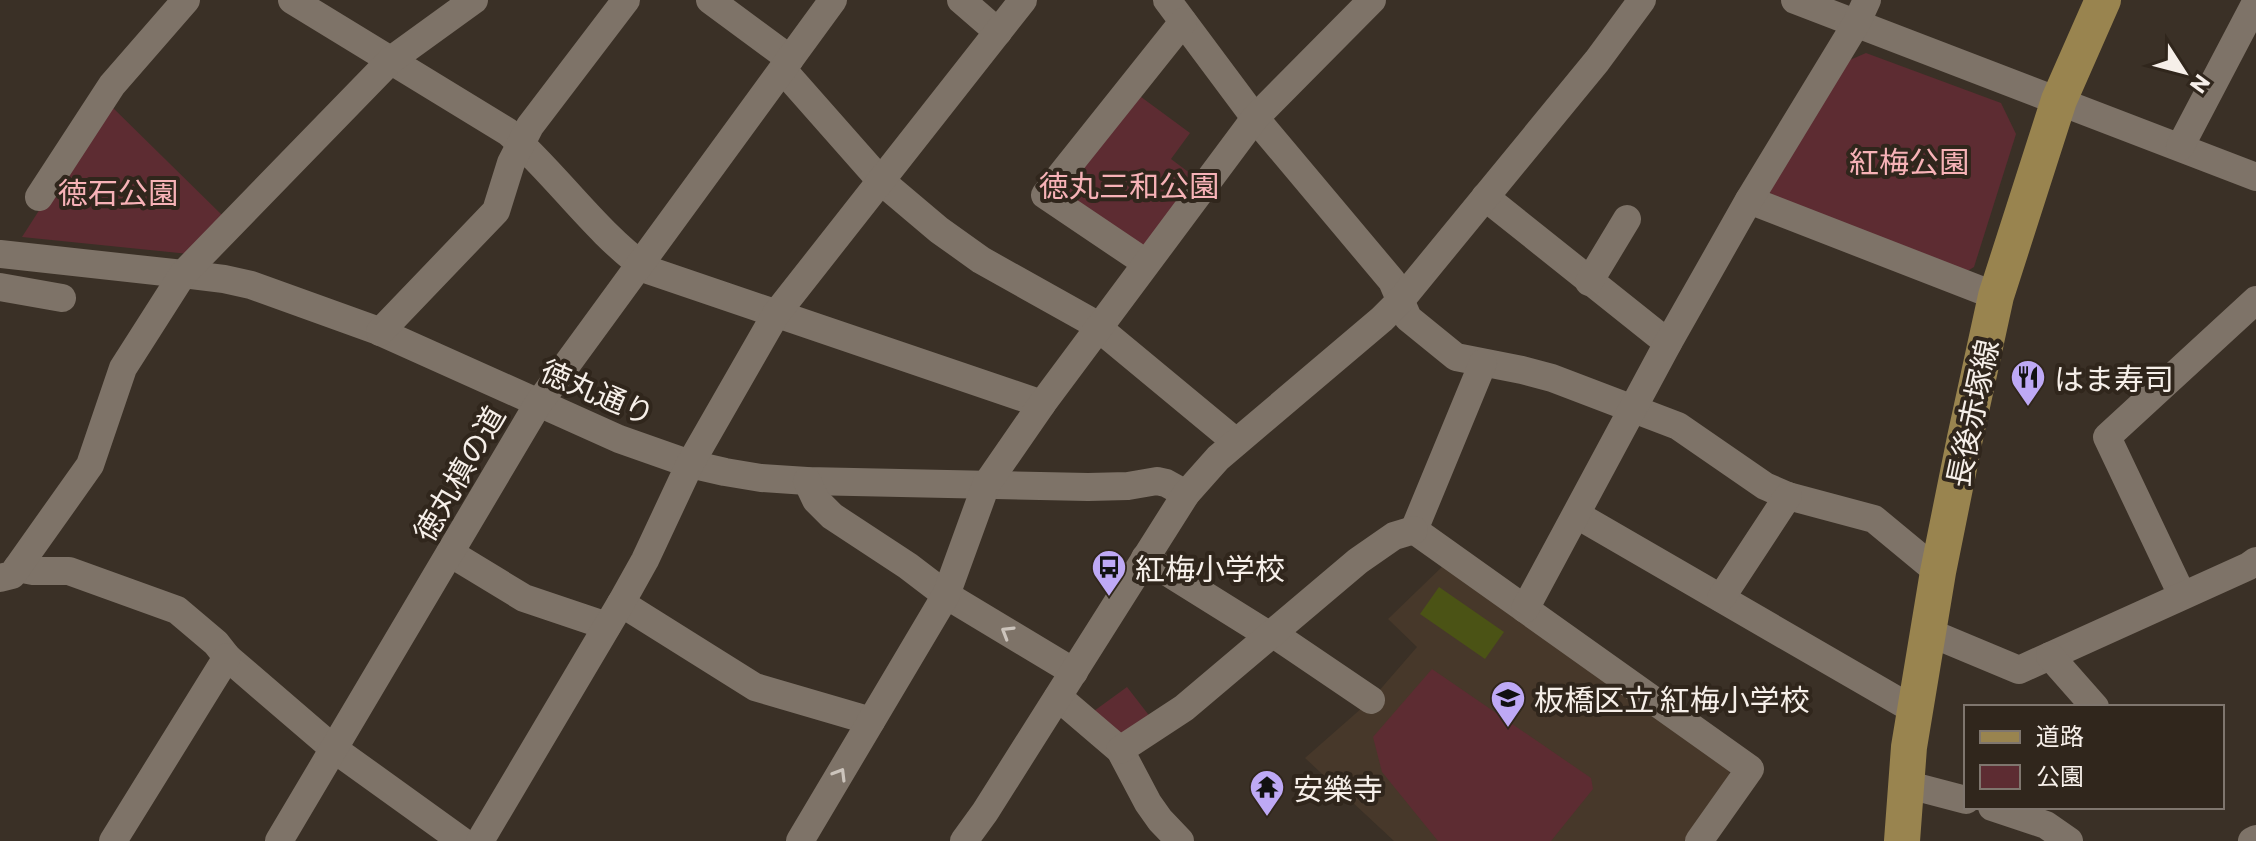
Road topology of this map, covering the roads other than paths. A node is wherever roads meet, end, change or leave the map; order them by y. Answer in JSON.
{"nodes":[{"id":1,"x":186,"y":0,"type":"edge"},
{"id":2,"x":292,"y":0,"type":"edge"},
{"id":3,"x":474,"y":0,"type":"edge"},
{"id":4,"x":626,"y":0,"type":"edge"},
{"id":5,"x":710,"y":0,"type":"edge"},
{"id":6,"x":833,"y":0,"type":"edge"},
{"id":7,"x":961,"y":0,"type":"edge"},
{"id":8,"x":1023,"y":0,"type":"edge"},
{"id":9,"x":1372,"y":0,"type":"edge"},
{"id":10,"x":1642,"y":0,"type":"edge"},
{"id":11,"x":1795,"y":0,"type":"edge"},
{"id":12,"x":2103,"y":0,"type":"edge"},
{"id":13,"x":2248,"y":0,"type":"edge"},
{"id":14,"x":2256,"y":4,"type":"edge"},
{"id":15,"x":1175,"y":11,"type":"edge"},
{"id":16,"x":1861,"y":12,"type":"edge"},
{"id":17,"x":998,"y":32,"type":"junction"},
{"id":18,"x":391,"y":60,"type":"junction"},
{"id":19,"x":786,"y":64,"type":"junction"},
{"id":20,"x":2059,"y":100,"type":"junction"},
{"id":21,"x":1255,"y":118,"type":"junction"},
{"id":22,"x":521,"y":143,"type":"junction"},
{"id":23,"x":2180,"y":147,"type":"junction"},
{"id":24,"x":2252,"y":167,"type":"edge"},
{"id":25,"x":881,"y":181,"type":"junction"},
{"id":26,"x":39,"y":197,"type":"dead end"},
{"id":27,"x":1485,"y":197,"type":"junction"},
{"id":28,"x":1749,"y":200,"type":"junction"},
{"id":29,"x":1627,"y":219,"type":"dead end"},
{"id":30,"x":0,"y":254,"type":"edge"},
{"id":31,"x":1146,"y":263,"type":"junction"},
{"id":32,"x":640,"y":264,"type":"junction"},
{"id":33,"x":183,"y":274,"type":"junction"},
{"id":34,"x":1589,"y":282,"type":"junction"},
{"id":35,"x":0,"y":287,"type":"edge"},
{"id":36,"x":1996,"y":296,"type":"junction"},
{"id":37,"x":62,"y":298,"type":"dead end"},
{"id":38,"x":2256,"y":300,"type":"edge"},
{"id":39,"x":1400,"y":301,"type":"junction"},
{"id":40,"x":776,"y":314,"type":"junction"},
{"id":41,"x":1099,"y":327,"type":"junction"},
{"id":42,"x":380,"y":332,"type":"junction"},
{"id":43,"x":1668,"y":343,"type":"junction"},
{"id":44,"x":1483,"y":363,"type":"junction"},
{"id":45,"x":538,"y":404,"type":"junction"},
{"id":46,"x":1042,"y":404,"type":"junction"},
{"id":47,"x":1631,"y":409,"type":"junction"},
{"id":48,"x":1236,"y":442,"type":"junction"},
{"id":49,"x":690,"y":464,"type":"junction"},
{"id":50,"x":807,"y":481,"type":"junction"},
{"id":51,"x":986,"y":485,"type":"junction"},
{"id":52,"x":1186,"y":494,"type":"junction"},
{"id":53,"x":1788,"y":496,"type":"junction"},
{"id":54,"x":1577,"y":515,"type":"junction"},
{"id":55,"x":1414,"y":530,"type":"junction"},
{"id":56,"x":450,"y":553,"type":"junction"},
{"id":57,"x":1145,"y":558,"type":"junction"},
{"id":58,"x":2254,"y":567,"type":"edge"},
{"id":59,"x":1938,"y":572,"type":"junction"},
{"id":60,"x":8,"y":573,"type":"edge"},
{"id":61,"x":946,"y":595,"type":"junction"},
{"id":62,"x":2182,"y":595,"type":"junction"},
{"id":63,"x":1721,"y":598,"type":"junction"},
{"id":64,"x":1525,"y":609,"type":"junction"},
{"id":65,"x":614,"y":614,"type":"junction"},
{"id":66,"x":1928,"y":632,"type":"junction"},
{"id":67,"x":1271,"y":634,"type":"junction"},
{"id":68,"x":2050,"y":656,"type":"junction"},
{"id":69,"x":227,"y":657,"type":"junction"},
{"id":70,"x":1074,"y":672,"type":"junction"},
{"id":71,"x":1058,"y":697,"type":"junction"},
{"id":72,"x":1371,"y":700,"type":"dead end"},
{"id":73,"x":2093,"y":705,"type":"edge"},
{"id":74,"x":1914,"y":710,"type":"junction"},
{"id":75,"x":871,"y":721,"type":"junction"},
{"id":76,"x":334,"y":749,"type":"junction"},
{"id":77,"x":1120,"y":750,"type":"junction"},
{"id":78,"x":1905,"y":784,"type":"junction"},
{"id":79,"x":1964,"y":799,"type":"edge"},
{"id":80,"x":1998,"y":809,"type":"edge"},
{"id":81,"x":113,"y":841,"type":"edge"},
{"id":82,"x":279,"y":841,"type":"edge"},
{"id":83,"x":462,"y":841,"type":"edge"},
{"id":84,"x":480,"y":841,"type":"edge"},
{"id":85,"x":800,"y":841,"type":"edge"},
{"id":86,"x":964,"y":841,"type":"edge"},
{"id":87,"x":1180,"y":841,"type":"edge"},
{"id":88,"x":1699,"y":841,"type":"edge"},
{"id":89,"x":1902,"y":841,"type":"edge"},
{"id":90,"x":2069,"y":841,"type":"edge"}],
"edges":[{"from":1,"to":26,"type":"street"},
{"from":2,"to":18,"type":"street"},
{"from":3,"to":18,"type":"street"},
{"from":4,"to":22,"type":"street"},
{"from":5,"to":19,"type":"street"},
{"from":6,"to":19,"type":"street","name":"徳丸槙の道"},
{"from":7,"to":17,"type":"street"},
{"from":8,"to":17,"type":"street"},
{"from":9,"to":21,"type":"street"},
{"from":10,"to":27,"type":"street"},
{"from":11,"to":16,"type":"street"},
{"from":12,"to":20,"type":"main road","name":"長後赤塚線"},
{"from":13,"to":14,"type":"street"},
{"from":14,"to":23,"type":"street"},
{"from":15,"to":21,"type":"street"},
{"from":15,"to":31,"type":"street"},
{"from":16,"to":20,"type":"street"},
{"from":16,"to":28,"type":"street"},
{"from":17,"to":25,"type":"street"},
{"from":18,"to":22,"type":"street"},
{"from":18,"to":33,"type":"street"},
{"from":19,"to":25,"type":"street"},
{"from":19,"to":32,"type":"street","name":"徳丸槙の道"},
{"from":20,"to":23,"type":"street"},
{"from":20,"to":36,"type":"main road","name":"長後赤塚線"},
{"from":21,"to":31,"type":"street"},
{"from":21,"to":39,"type":"street"},
{"from":22,"to":32,"type":"street"},
{"from":22,"to":42,"type":"street"},
{"from":23,"to":24,"type":"street"},
{"from":25,"to":40,"type":"street"},
{"from":25,"to":41,"type":"street"},
{"from":27,"to":34,"type":"street"},
{"from":27,"to":39,"type":"street"},
{"from":28,"to":36,"type":"street"},
{"from":28,"to":43,"type":"street"},
{"from":29,"to":34,"type":"street"},
{"from":30,"to":33,"type":"street","name":"徳丸通り"},
{"from":31,"to":41,"type":"street"},
{"from":32,"to":40,"type":"street"},
{"from":32,"to":45,"type":"street","name":"徳丸槙の道"},
{"from":33,"to":42,"type":"street","name":"徳丸通り"},
{"from":33,"to":60,"type":"street"},
{"from":34,"to":43,"type":"street"},
{"from":35,"to":37,"type":"street"},
{"from":36,"to":59,"type":"main road","name":"長後赤塚線"},
{"from":38,"to":62,"type":"street"},
{"from":39,"to":44,"type":"street"},
{"from":39,"to":48,"type":"street"},
{"from":40,"to":46,"type":"street"},
{"from":40,"to":49,"type":"street"},
{"from":41,"to":46,"type":"street"},
{"from":41,"to":48,"type":"street"},
{"from":42,"to":45,"type":"street","name":"徳丸通り"},
{"from":43,"to":47,"type":"street"},
{"from":44,"to":47,"type":"street"},
{"from":44,"to":55,"type":"street"},
{"from":45,"to":49,"type":"street","name":"徳丸通り"},
{"from":45,"to":56,"type":"street","name":"徳丸槙の道"},
{"from":46,"to":51,"type":"street"},
{"from":47,"to":53,"type":"street"},
{"from":47,"to":54,"type":"street"},
{"from":48,"to":52,"type":"street"},
{"from":49,"to":50,"type":"street","name":"徳丸通り"},
{"from":49,"to":65,"type":"street"},
{"from":50,"to":51,"type":"street","name":"徳丸通り"},
{"from":50,"to":61,"type":"street"},
{"from":51,"to":52,"type":"street","name":"徳丸通り"},
{"from":51,"to":61,"type":"street"},
{"from":52,"to":57,"type":"street"},
{"from":53,"to":59,"type":"street"},
{"from":53,"to":63,"type":"street"},
{"from":54,"to":63,"type":"street"},
{"from":54,"to":64,"type":"street"},
{"from":55,"to":64,"type":"street"},
{"from":55,"to":67,"type":"street"},
{"from":56,"to":65,"type":"street"},
{"from":56,"to":76,"type":"street","name":"徳丸槙の道"},
{"from":57,"to":67,"type":"street"},
{"from":57,"to":70,"type":"street"},
{"from":58,"to":62,"type":"street"},
{"from":59,"to":66,"type":"main road","name":"長後赤塚線"},
{"from":60,"to":69,"type":"street"},
{"from":70,"to":61,"type":"street","one_way":true},
{"from":61,"to":75,"type":"street"},
{"from":62,"to":68,"type":"street"},
{"from":63,"to":74,"type":"street"},
{"from":64,"to":88,"type":"street"},
{"from":65,"to":75,"type":"street"},
{"from":65,"to":84,"type":"street"},
{"from":66,"to":68,"type":"street"},
{"from":66,"to":74,"type":"main road","name":"長後赤塚線"},
{"from":67,"to":72,"type":"street"},
{"from":67,"to":77,"type":"street"},
{"from":68,"to":73,"type":"street"},
{"from":69,"to":76,"type":"street"},
{"from":69,"to":81,"type":"street"},
{"from":70,"to":71,"type":"street"},
{"from":71,"to":77,"type":"street"},
{"from":71,"to":86,"type":"street"},
{"from":74,"to":78,"type":"main road","name":"長後赤塚線"},
{"from":85,"to":75,"type":"street","one_way":true},
{"from":76,"to":82,"type":"street","name":"徳丸槙の道"},
{"from":76,"to":83,"type":"street"},
{"from":77,"to":87,"type":"street"},
{"from":78,"to":79,"type":"street"},
{"from":78,"to":89,"type":"main road","name":"長後赤塚線"},
{"from":80,"to":90,"type":"street"}]}
